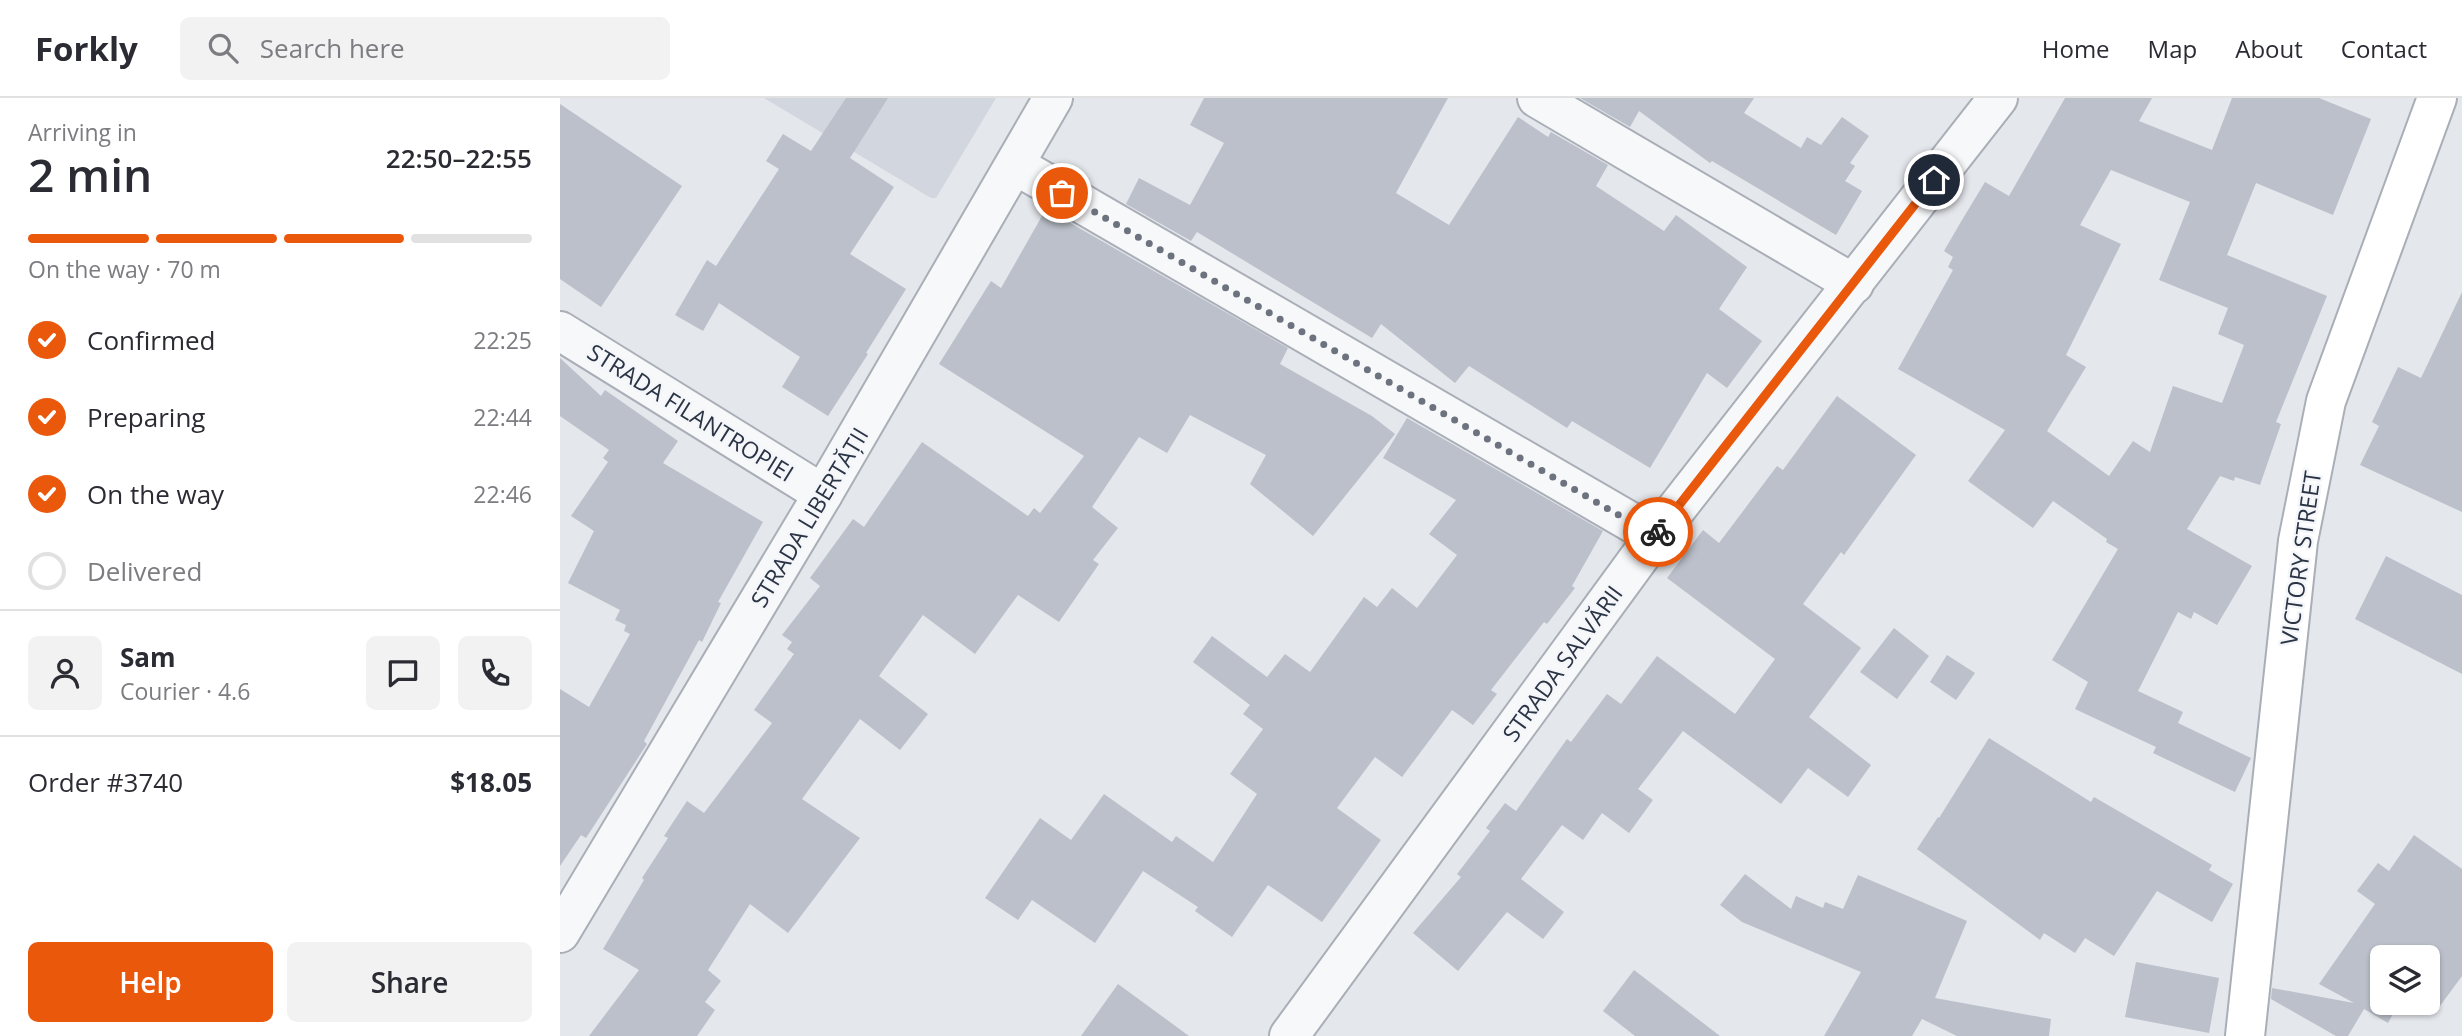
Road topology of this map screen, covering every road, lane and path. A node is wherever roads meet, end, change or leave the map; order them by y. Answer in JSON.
{"nodes":[{"id":1,"x":1053,"y":98,"type":"edge"},
{"id":2,"x":1537,"y":98,"type":"edge"},
{"id":3,"x":1998,"y":98,"type":"edge"},
{"id":4,"x":2437,"y":98,"type":"edge"},
{"id":5,"x":1014,"y":165,"type":"junction"},
{"id":6,"x":1854,"y":284,"type":"junction"},
{"id":7,"x":560,"y":331,"type":"edge"},
{"id":8,"x":823,"y":494,"type":"junction"},
{"id":9,"x":1655,"y":536,"type":"junction"},
{"id":10,"x":560,"y":933,"type":"edge"},
{"id":11,"x":1289,"y":1036,"type":"edge"},
{"id":12,"x":2245,"y":1036,"type":"edge"}],
"edges":[{"from":1,"to":5,"type":"street","name":"STRADA LIBERTĂȚII"},
{"from":2,"to":6,"type":"street"},
{"from":3,"to":6,"type":"street","name":"STRADA SALVĂRII"},
{"from":4,"to":12,"type":"street","name":"VICTORY STREET"},
{"from":5,"to":8,"type":"street","name":"STRADA LIBERTĂȚII"},
{"from":5,"to":9,"type":"street"},
{"from":6,"to":9,"type":"street","name":"STRADA SALVĂRII"},
{"from":7,"to":8,"type":"street","name":"STRADA FILANTROPIEI"},
{"from":8,"to":10,"type":"street","name":"STRADA LIBERTĂȚII"},
{"from":9,"to":11,"type":"street","name":"STRADA SALVĂRII"}]}
